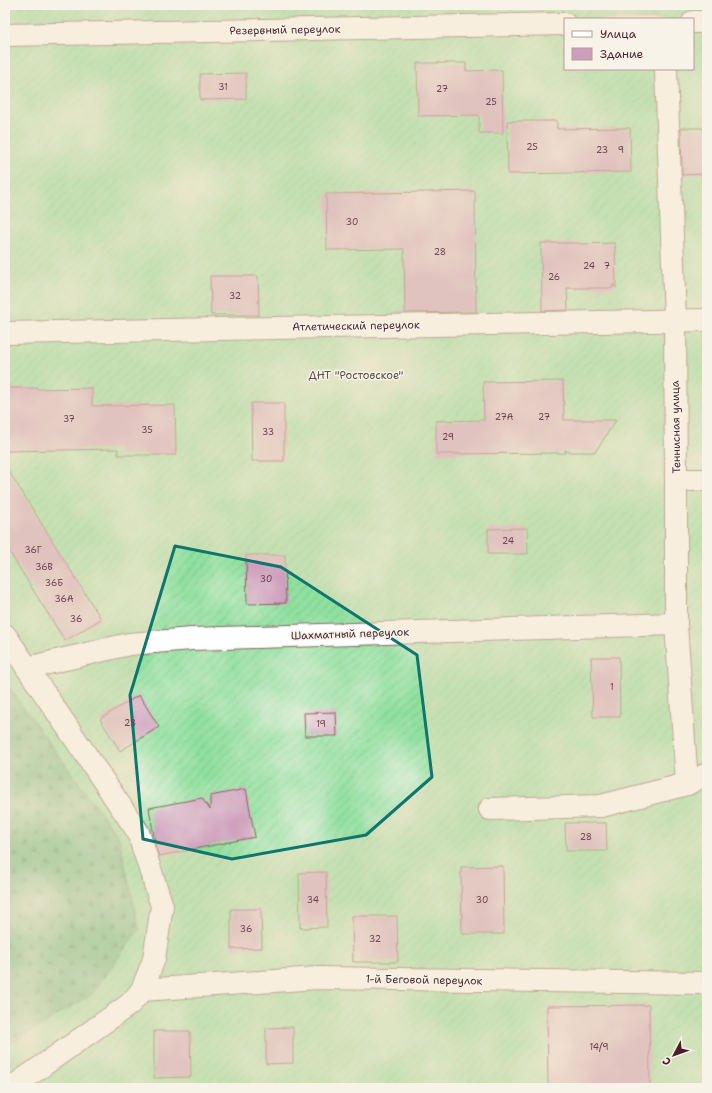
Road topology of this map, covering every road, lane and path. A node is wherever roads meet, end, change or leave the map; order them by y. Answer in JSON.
{"nodes":[{"id":1,"x":694,"y":22,"type":"edge"},
{"id":2,"x":707,"y":22,"type":"edge"},
{"id":3,"x":564,"y":24,"type":"edge"},
{"id":4,"x":5,"y":35,"type":"edge"},
{"id":5,"x":666,"y":70,"type":"edge"},
{"id":6,"x":675,"y":320,"type":"junction"},
{"id":7,"x":707,"y":320,"type":"edge"},
{"id":8,"x":5,"y":333,"type":"edge"},
{"id":9,"x":676,"y":480,"type":"junction"},
{"id":10,"x":707,"y":480,"type":"edge"},
{"id":11,"x":676,"y":624,"type":"junction"},
{"id":12,"x":5,"y":635,"type":"edge"},
{"id":13,"x":27,"y":668,"type":"junction"},
{"id":14,"x":707,"y":774,"type":"edge"},
{"id":15,"x":687,"y":784,"type":"junction"},
{"id":16,"x":490,"y":809,"type":"dead end"},
{"id":17,"x":707,"y":984,"type":"edge"},
{"id":18,"x":142,"y":990,"type":"junction"},
{"id":19,"x":11,"y":1088,"type":"edge"}],
"edges":[{"from":1,"to":2,"type":"street"},
{"from":3,"to":4,"type":"street","name":"Резервный переулок"},
{"from":5,"to":6,"type":"street","name":"Теннисная улица"},
{"from":6,"to":7,"type":"street","name":"Атлетический переулок"},
{"from":6,"to":8,"type":"street","name":"Атлетический переулок"},
{"from":6,"to":9,"type":"street","name":"Теннисная улица"},
{"from":9,"to":10,"type":"street"},
{"from":9,"to":11,"type":"street","name":"Теннисная улица"},
{"from":11,"to":13,"type":"street","name":"Шахматный переулок"},
{"from":11,"to":15,"type":"street","name":"Теннисная улица"},
{"from":12,"to":13,"type":"street"},
{"from":13,"to":18,"type":"street"},
{"from":14,"to":15,"type":"street"},
{"from":15,"to":16,"type":"street"},
{"from":17,"to":18,"type":"street","name":"1-й Беговой переулок"},
{"from":18,"to":19,"type":"street"}]}
